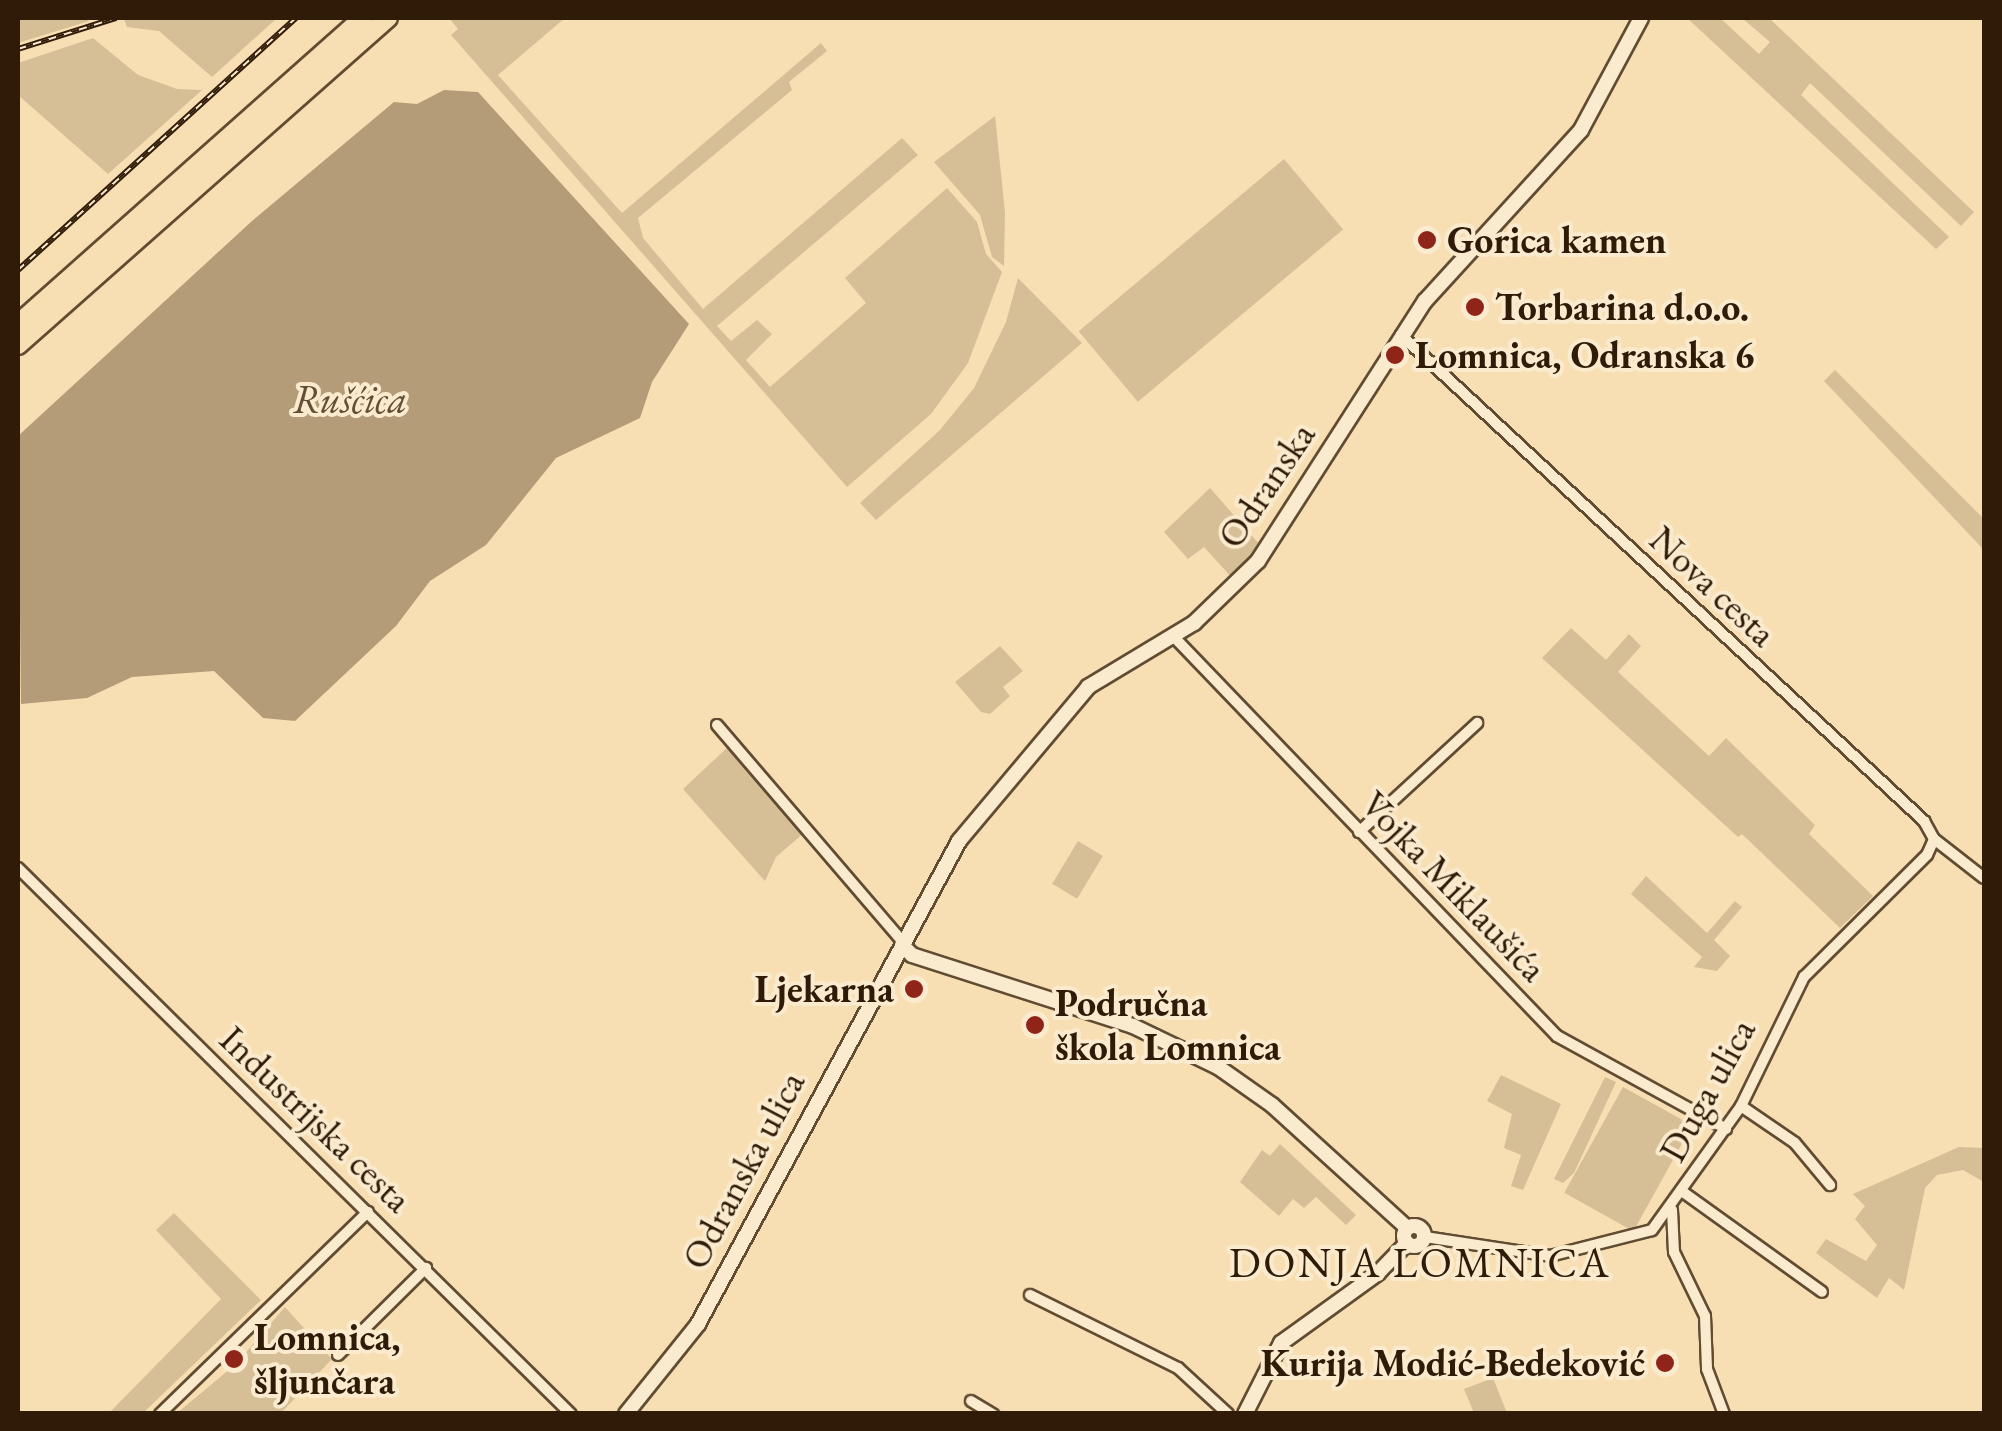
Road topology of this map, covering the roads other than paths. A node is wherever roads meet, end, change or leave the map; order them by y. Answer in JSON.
{"nodes":[{"id":1,"x":363,"y":18,"type":"edge"},
{"id":2,"x":388,"y":18,"type":"edge"},
{"id":3,"x":1641,"y":18,"type":"edge"},
{"id":4,"x":18,"y":324,"type":"edge"},
{"id":5,"x":1402,"y":335,"type":"junction"},
{"id":6,"x":18,"y":345,"type":"edge"},
{"id":7,"x":1174,"y":637,"type":"junction"},
{"id":8,"x":1477,"y":724,"type":"dead end"},
{"id":9,"x":716,"y":725,"type":"dead end"},
{"id":10,"x":1360,"y":832,"type":"junction"},
{"id":11,"x":1934,"y":839,"type":"junction"},
{"id":12,"x":18,"y":868,"type":"edge"},
{"id":13,"x":1984,"y":878,"type":"edge"},
{"id":14,"x":903,"y":943,"type":"junction"},
{"id":15,"x":1741,"y":1106,"type":"junction"},
{"id":16,"x":1703,"y":1122,"type":"junction"},
{"id":17,"x":1726,"y":1129,"type":"junction"},
{"id":18,"x":1714,"y":1149,"type":"junction"},
{"id":19,"x":1830,"y":1184,"type":"dead end"},
{"id":20,"x":1684,"y":1192,"type":"junction"},
{"id":21,"x":1672,"y":1209,"type":"junction"},
{"id":22,"x":368,"y":1212,"type":"junction"},
{"id":23,"x":1407,"y":1236,"type":"junction"},
{"id":24,"x":1425,"y":1238,"type":"joint"},
{"id":25,"x":426,"y":1268,"type":"junction"},
{"id":26,"x":1822,"y":1292,"type":"dead end"},
{"id":27,"x":1030,"y":1295,"type":"dead end"},
{"id":28,"x":338,"y":1354,"type":"dead end"},
{"id":29,"x":972,"y":1401,"type":"dead end"},
{"id":30,"x":160,"y":1414,"type":"edge"},
{"id":31,"x":571,"y":1414,"type":"edge"},
{"id":32,"x":626,"y":1414,"type":"edge"},
{"id":33,"x":993,"y":1414,"type":"edge"},
{"id":34,"x":1228,"y":1414,"type":"edge"},
{"id":35,"x":1243,"y":1414,"type":"edge"},
{"id":36,"x":1724,"y":1414,"type":"edge"}],
"edges":[{"from":1,"to":4,"type":"highway"},
{"from":2,"to":6,"type":"highway"},
{"from":3,"to":5,"type":"street","name":"Odranska"},
{"from":5,"to":7,"type":"street","name":"Odranska"},
{"from":5,"to":11,"type":"street","name":"Nova cesta"},
{"from":7,"to":10,"type":"street","name":"Vojka Miklaušića"},
{"from":7,"to":14,"type":"street","name":"Odranska"},
{"from":8,"to":10,"type":"street"},
{"from":9,"to":14,"type":"street"},
{"from":10,"to":16,"type":"street","name":"Vojka Miklaušića"},
{"from":11,"to":13,"type":"street","name":"Nova cesta"},
{"from":11,"to":15,"type":"street","name":"Duga ulica"},
{"from":12,"to":22,"type":"street","name":"Industrijska cesta"},
{"from":14,"to":23,"type":"street"},
{"from":14,"to":32,"type":"street","name":"Odranska ulica"},
{"from":15,"to":17,"type":"street","name":"Duga ulica"},
{"from":15,"to":19,"type":"street"},
{"from":16,"to":17,"type":"street","name":"Vojka Miklaušića"},
{"from":16,"to":18,"type":"street"},
{"from":17,"to":18,"type":"street","name":"Duga ulica"},
{"from":18,"to":20,"type":"street","name":"Duga ulica"},
{"from":20,"to":21,"type":"street","name":"Duga ulica"},
{"from":20,"to":26,"type":"street"},
{"from":21,"to":24,"type":"street"},
{"from":21,"to":36,"type":"street","name":"Duga ulica"},
{"from":22,"to":25,"type":"street","name":"Industrijska cesta"},
{"from":22,"to":30,"type":"street"},
{"from":23,"to":24,"type":"street"},
{"from":23,"to":35,"type":"street"},
{"from":25,"to":28,"type":"street"},
{"from":25,"to":31,"type":"street","name":"Industrijska cesta"},
{"from":27,"to":34,"type":"street"},
{"from":29,"to":33,"type":"street"}]}
